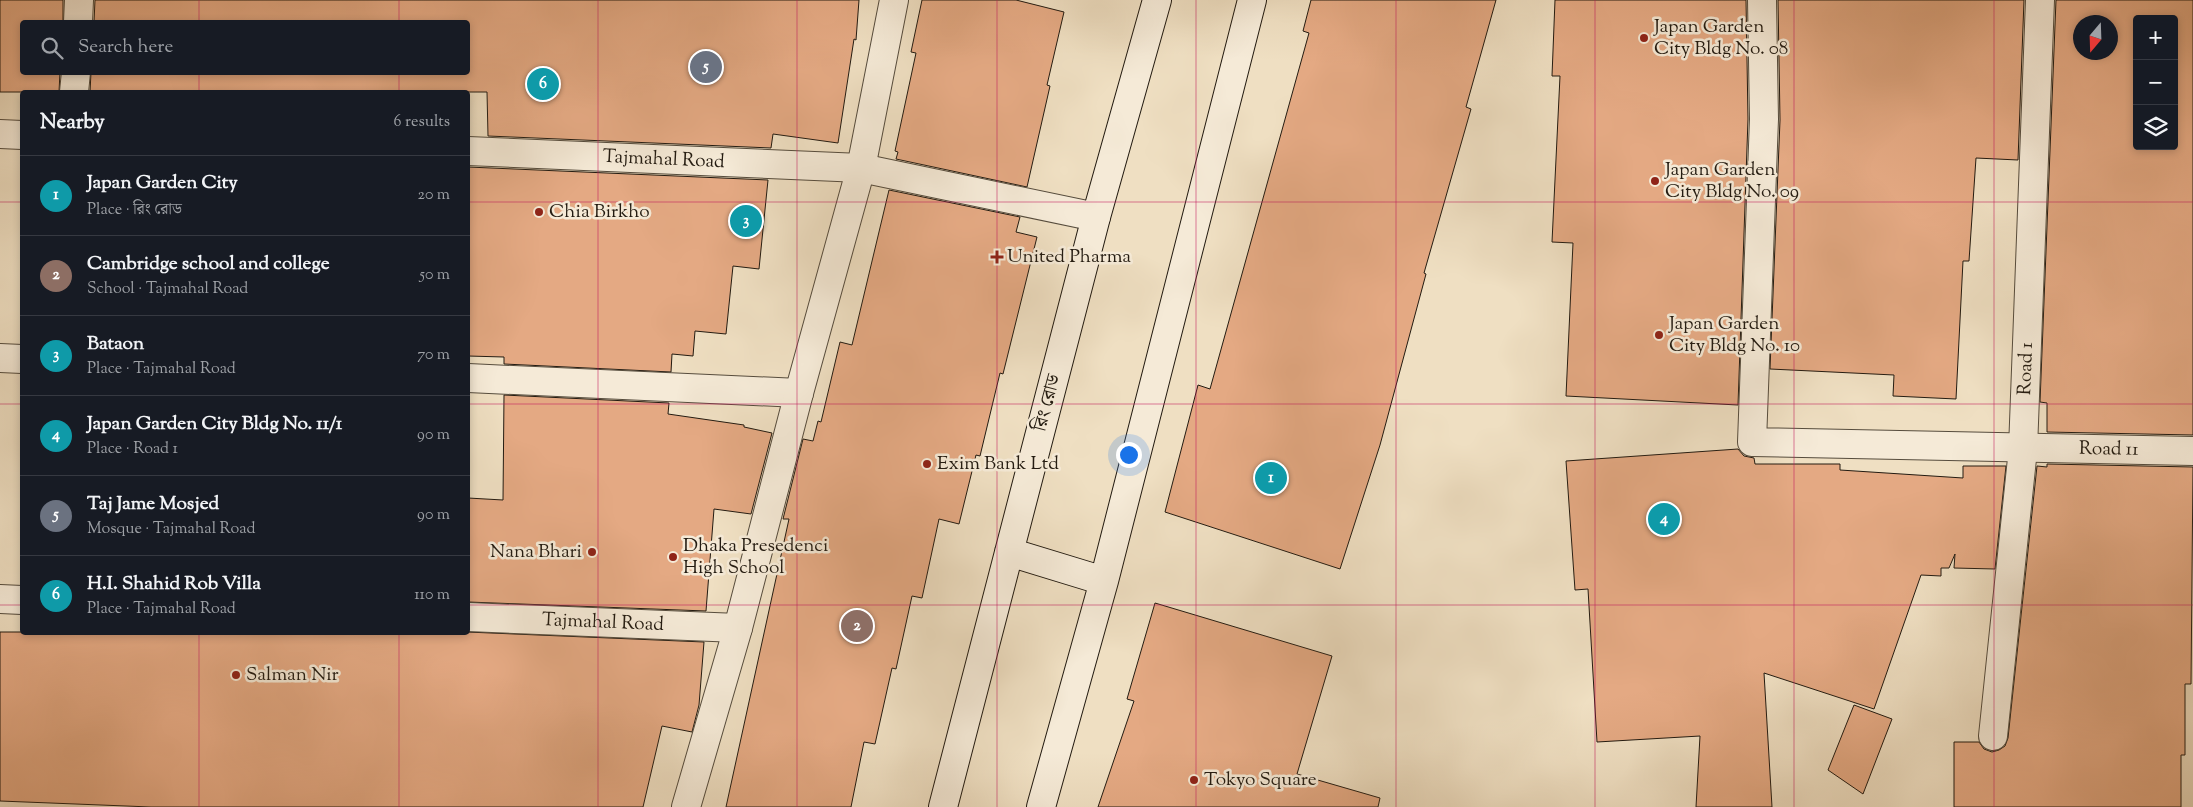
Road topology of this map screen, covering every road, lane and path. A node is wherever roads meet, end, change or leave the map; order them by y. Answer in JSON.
{"nodes":[{"id":1,"x":79,"y":0,"type":"edge"},
{"id":2,"x":894,"y":0,"type":"edge"},
{"id":3,"x":1157,"y":0,"type":"edge"},
{"id":4,"x":1252,"y":0,"type":"edge"},
{"id":5,"x":1762,"y":0,"type":"edge"},
{"id":6,"x":2040,"y":0,"type":"edge"},
{"id":7,"x":78,"y":20,"type":"edge"},
{"id":8,"x":76,"y":75,"type":"edge"},
{"id":9,"x":74,"y":90,"type":"edge"},
{"id":10,"x":0,"y":134,"type":"edge"},
{"id":11,"x":20,"y":135,"type":"edge"},
{"id":12,"x":470,"y":151,"type":"edge"},
{"id":13,"x":861,"y":168,"type":"junction"},
{"id":14,"x":1096,"y":217,"type":"junction"},
{"id":15,"x":0,"y":358,"type":"edge"},
{"id":16,"x":20,"y":359,"type":"edge"},
{"id":17,"x":470,"y":378,"type":"edge"},
{"id":18,"x":798,"y":393,"type":"junction"},
{"id":19,"x":2023,"y":449,"type":"junction"},
{"id":20,"x":2193,"y":451,"type":"edge"},
{"id":21,"x":1009,"y":552,"type":"junction"},
{"id":22,"x":1104,"y":581,"type":"junction"},
{"id":23,"x":0,"y":599,"type":"edge"},
{"id":24,"x":20,"y":600,"type":"edge"},
{"id":25,"x":470,"y":617,"type":"edge"},
{"id":26,"x":738,"y":628,"type":"junction"},
{"id":27,"x":1993,"y":736,"type":"dead end"},
{"id":28,"x":686,"y":807,"type":"edge"},
{"id":29,"x":943,"y":807,"type":"edge"},
{"id":30,"x":1041,"y":807,"type":"edge"}],
"edges":[{"from":1,"to":7,"type":"street"},
{"from":2,"to":13,"type":"street"},
{"from":3,"to":14,"type":"street","name":"রিং রোড"},
{"from":4,"to":22,"type":"street"},
{"from":5,"to":19,"type":"street","name":"Road 11"},
{"from":6,"to":19,"type":"street","name":"Road 1"},
{"from":8,"to":9,"type":"street"},
{"from":10,"to":11,"type":"street"},
{"from":12,"to":13,"type":"street","name":"Tajmahal Road"},
{"from":13,"to":14,"type":"street","name":"Tajmahal Road"},
{"from":13,"to":18,"type":"street"},
{"from":14,"to":21,"type":"street","name":"রিং রোড"},
{"from":15,"to":16,"type":"street"},
{"from":17,"to":18,"type":"street"},
{"from":18,"to":26,"type":"street"},
{"from":19,"to":20,"type":"street","name":"Road 11"},
{"from":19,"to":27,"type":"street","name":"Road 1"},
{"from":21,"to":22,"type":"street"},
{"from":21,"to":29,"type":"street","name":"রিং রোড"},
{"from":22,"to":30,"type":"street"},
{"from":23,"to":24,"type":"street"},
{"from":25,"to":26,"type":"street","name":"Tajmahal Road"},
{"from":26,"to":28,"type":"street"}]}
